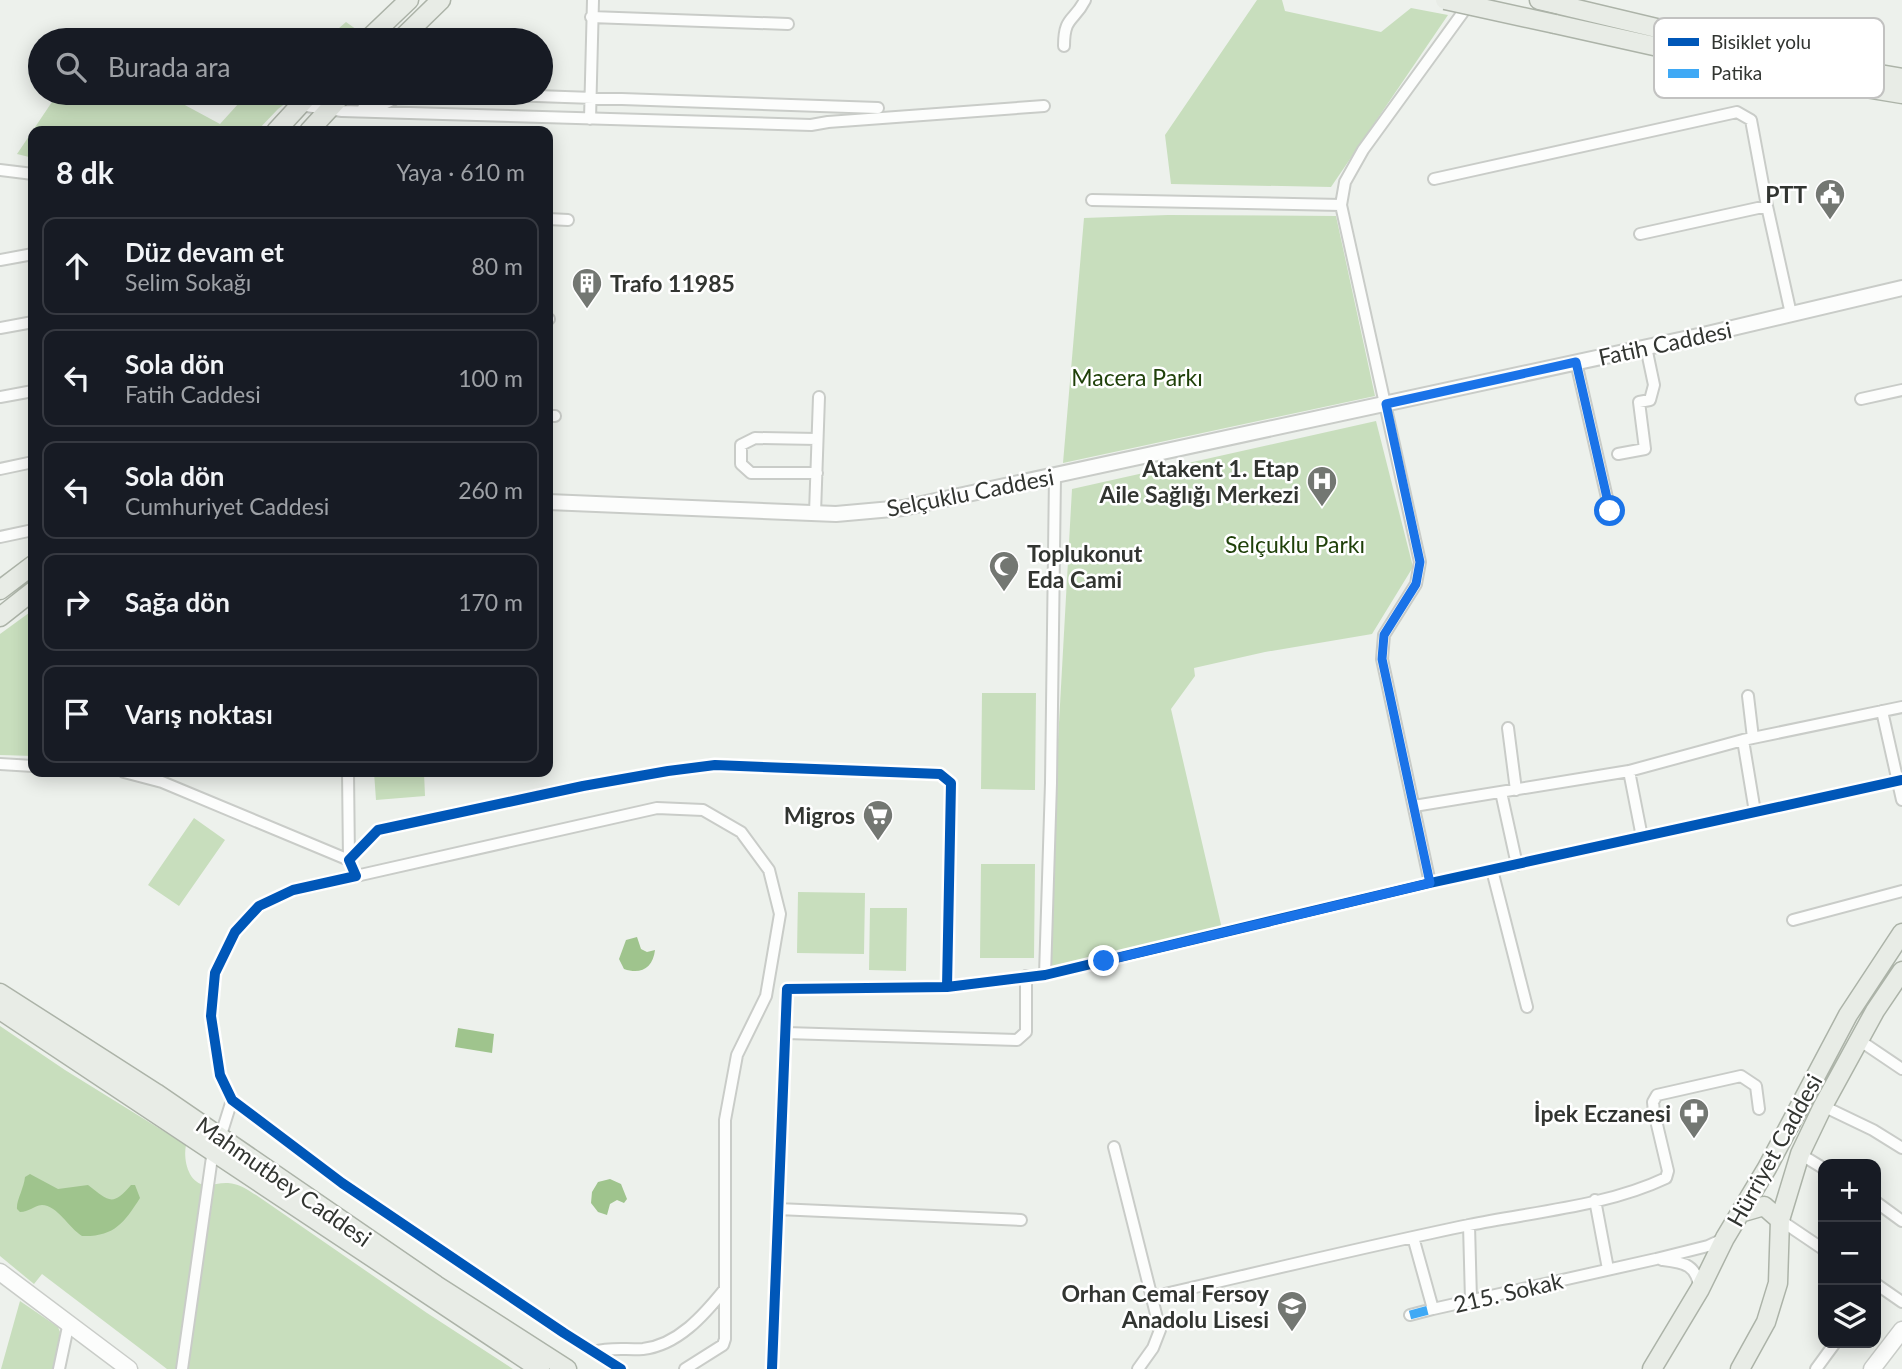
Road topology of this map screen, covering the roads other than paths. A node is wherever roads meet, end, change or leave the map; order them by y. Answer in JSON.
{"nodes":[{"id":1,"x":409,"y":0,"type":"edge"},
{"id":2,"x":441,"y":0,"type":"edge"},
{"id":3,"x":593,"y":0,"type":"edge"},
{"id":4,"x":1085,"y":0,"type":"edge"},
{"id":5,"x":1445,"y":0,"type":"edge"},
{"id":6,"x":1471,"y":0,"type":"edge"},
{"id":7,"x":1539,"y":0,"type":"edge"},
{"id":8,"x":591,"y":17,"type":"junction"},
{"id":9,"x":788,"y":24,"type":"dead end"},
{"id":10,"x":1654,"y":27,"type":"edge"},
{"id":11,"x":380,"y":28,"type":"edge"},
{"id":12,"x":412,"y":28,"type":"edge"},
{"id":13,"x":1064,"y":46,"type":"dead end"},
{"id":14,"x":1654,"y":46,"type":"edge"},
{"id":15,"x":1884,"y":85,"type":"edge"},
{"id":16,"x":1884,"y":88,"type":"edge"},
{"id":17,"x":1902,"y":90,"type":"edge"},
{"id":18,"x":553,"y":97,"type":"edge"},
{"id":19,"x":591,"y":99,"type":"junction"},
{"id":20,"x":300,"y":105,"type":"edge"},
{"id":21,"x":321,"y":105,"type":"edge"},
{"id":22,"x":338,"y":105,"type":"edge"},
{"id":23,"x":370,"y":105,"type":"edge"},
{"id":24,"x":1044,"y":106,"type":"dead end"},
{"id":25,"x":878,"y":108,"type":"dead end"},
{"id":26,"x":335,"y":110,"type":"junction"},
{"id":27,"x":590,"y":119,"type":"junction"},
{"id":28,"x":281,"y":126,"type":"edge"},
{"id":29,"x":315,"y":126,"type":"edge"},
{"id":30,"x":0,"y":170,"type":"edge"},
{"id":31,"x":28,"y":173,"type":"edge"},
{"id":32,"x":1434,"y":179,"type":"dead end"},
{"id":33,"x":1091,"y":200,"type":"dead end"},
{"id":34,"x":1341,"y":205,"type":"junction"},
{"id":35,"x":1767,"y":206,"type":"junction"},
{"id":36,"x":553,"y":219,"type":"edge"},
{"id":37,"x":568,"y":220,"type":"dead end"},
{"id":38,"x":1640,"y":234,"type":"dead end"},
{"id":39,"x":28,"y":255,"type":"edge"},
{"id":40,"x":0,"y":260,"type":"edge"},
{"id":41,"x":1902,"y":288,"type":"edge"},
{"id":42,"x":1791,"y":314,"type":"junction"},
{"id":43,"x":28,"y":323,"type":"edge"},
{"id":44,"x":0,"y":328,"type":"edge"},
{"id":45,"x":1646,"y":347,"type":"junction"},
{"id":46,"x":1576,"y":362,"type":"junction"},
{"id":47,"x":1902,"y":390,"type":"edge"},
{"id":48,"x":28,"y":392,"type":"edge"},
{"id":49,"x":0,"y":397,"type":"edge"},
{"id":50,"x":818,"y":397,"type":"dead end"},
{"id":51,"x":1861,"y":399,"type":"dead end"},
{"id":52,"x":1386,"y":404,"type":"junction"},
{"id":53,"x":817,"y":439,"type":"junction"},
{"id":54,"x":1618,"y":454,"type":"dead end"},
{"id":55,"x":28,"y":463,"type":"edge"},
{"id":56,"x":0,"y":469,"type":"edge"},
{"id":57,"x":817,"y":473,"type":"junction"},
{"id":58,"x":1055,"y":476,"type":"junction"},
{"id":59,"x":553,"y":502,"type":"edge"},
{"id":60,"x":1610,"y":511,"type":"dead end"},
{"id":61,"x":815,"y":513,"type":"junction"},
{"id":62,"x":28,"y":531,"type":"edge"},
{"id":63,"x":0,"y":537,"type":"edge"},
{"id":64,"x":28,"y":569,"type":"edge"},
{"id":65,"x":0,"y":590,"type":"edge"},
{"id":66,"x":28,"y":595,"type":"edge"},
{"id":67,"x":0,"y":617,"type":"edge"},
{"id":68,"x":1748,"y":696,"type":"dead end"},
{"id":69,"x":1902,"y":707,"type":"edge"},
{"id":70,"x":1882,"y":711,"type":"junction"},
{"id":71,"x":1508,"y":728,"type":"dead end"},
{"id":72,"x":1748,"y":739,"type":"junction"},
{"id":73,"x":0,"y":764,"type":"edge"},
{"id":74,"x":28,"y":766,"type":"edge"},
{"id":75,"x":1629,"y":771,"type":"junction"},
{"id":76,"x":143,"y":777,"type":"edge"},
{"id":77,"x":348,"y":777,"type":"edge"},
{"id":78,"x":1900,"y":781,"type":"edge"},
{"id":79,"x":1516,"y":790,"type":"junction"},
{"id":80,"x":1502,"y":792,"type":"junction"},
{"id":81,"x":1902,"y":800,"type":"edge"},
{"id":82,"x":1414,"y":806,"type":"junction"},
{"id":83,"x":1755,"y":812,"type":"junction"},
{"id":84,"x":1642,"y":837,"type":"junction"},
{"id":85,"x":349,"y":860,"type":"junction"},
{"id":86,"x":1517,"y":865,"type":"junction"},
{"id":87,"x":1492,"y":870,"type":"junction"},
{"id":88,"x":356,"y":876,"type":"junction"},
{"id":89,"x":1430,"y":883,"type":"junction"},
{"id":90,"x":1902,"y":891,"type":"edge"},
{"id":91,"x":1793,"y":920,"type":"dead end"},
{"id":92,"x":1902,"y":933,"type":"edge"},
{"id":93,"x":1902,"y":971,"type":"edge"},
{"id":94,"x":1045,"y":975,"type":"junction"},
{"id":95,"x":1026,"y":976,"type":"junction"},
{"id":96,"x":947,"y":987,"type":"junction"},
{"id":97,"x":0,"y":993,"type":"edge"},
{"id":98,"x":1527,"y":1007,"type":"dead end"},
{"id":99,"x":0,"y":1010,"type":"edge"},
{"id":100,"x":786,"y":1033,"type":"junction"},
{"id":101,"x":1859,"y":1040,"type":"junction"},
{"id":102,"x":1902,"y":1069,"type":"edge"},
{"id":103,"x":232,"y":1100,"type":"junction"},
{"id":104,"x":1823,"y":1106,"type":"junction"},
{"id":105,"x":1759,"y":1109,"type":"dead end"},
{"id":106,"x":217,"y":1144,"type":"junction"},
{"id":107,"x":1115,"y":1147,"type":"dead end"},
{"id":108,"x":1902,"y":1149,"type":"edge"},
{"id":109,"x":1800,"y":1154,"type":"junction"},
{"id":110,"x":1818,"y":1165,"type":"edge"},
{"id":111,"x":1595,"y":1200,"type":"junction"},
{"id":112,"x":1881,"y":1206,"type":"edge"},
{"id":113,"x":778,"y":1209,"type":"junction"},
{"id":114,"x":1740,"y":1213,"type":"junction"},
{"id":115,"x":1021,"y":1220,"type":"dead end"},
{"id":116,"x":1780,"y":1220,"type":"junction"},
{"id":117,"x":1902,"y":1221,"type":"edge"},
{"id":118,"x":1469,"y":1225,"type":"junction"},
{"id":119,"x":1413,"y":1237,"type":"junction"},
{"id":120,"x":1726,"y":1238,"type":"junction"},
{"id":121,"x":1818,"y":1246,"type":"edge"},
{"id":122,"x":1656,"y":1259,"type":"junction"},
{"id":123,"x":1608,"y":1269,"type":"junction"},
{"id":124,"x":0,"y":1272,"type":"edge"},
{"id":125,"x":725,"y":1289,"type":"junction"},
{"id":126,"x":1700,"y":1289,"type":"junction"},
{"id":127,"x":1881,"y":1289,"type":"edge"},
{"id":128,"x":1152,"y":1297,"type":"junction"},
{"id":129,"x":1471,"y":1300,"type":"junction"},
{"id":130,"x":1902,"y":1302,"type":"edge"},
{"id":131,"x":1433,"y":1309,"type":"junction"},
{"id":132,"x":1410,"y":1315,"type":"dead end"},
{"id":133,"x":69,"y":1322,"type":"junction"},
{"id":134,"x":1902,"y":1331,"type":"edge"},
{"id":135,"x":1831,"y":1348,"type":"edge"},
{"id":136,"x":594,"y":1352,"type":"junction"},
{"id":137,"x":59,"y":1369,"type":"edge"},
{"id":138,"x":129,"y":1369,"type":"edge"},
{"id":139,"x":182,"y":1369,"type":"edge"},
{"id":140,"x":540,"y":1369,"type":"edge"},
{"id":141,"x":567,"y":1369,"type":"edge"},
{"id":142,"x":621,"y":1369,"type":"edge"},
{"id":143,"x":685,"y":1369,"type":"edge"},
{"id":144,"x":772,"y":1369,"type":"edge"},
{"id":145,"x":1138,"y":1369,"type":"edge"},
{"id":146,"x":1652,"y":1369,"type":"edge"},
{"id":147,"x":1740,"y":1369,"type":"edge"},
{"id":148,"x":1816,"y":1369,"type":"edge"},
{"id":149,"x":1872,"y":1369,"type":"edge"}],
"edges":[{"from":1,"to":11,"type":"main road"},
{"from":2,"to":12,"type":"main road"},
{"from":3,"to":8,"type":"street"},
{"from":4,"to":13,"type":"street"},
{"from":5,"to":14,"type":"main road","bridge":true},
{"from":6,"to":34,"type":"street"},
{"from":7,"to":10,"type":"main road"},
{"from":8,"to":9,"type":"street"},
{"from":8,"to":19,"type":"street"},
{"from":15,"to":17,"type":"main road"},
{"from":16,"to":17,"type":"main road","bridge":true},
{"from":18,"to":19,"type":"street"},
{"from":19,"to":25,"type":"street"},
{"from":19,"to":27,"type":"street"},
{"from":20,"to":28,"type":"main road"},
{"from":21,"to":26,"type":"street"},
{"from":22,"to":26,"type":"main road"},
{"from":23,"to":26,"type":"street"},
{"from":24,"to":27,"type":"street"},
{"from":26,"to":27,"type":"street"},
{"from":26,"to":29,"type":"main road"},
{"from":30,"to":31,"type":"street"},
{"from":32,"to":35,"type":"street"},
{"from":33,"to":34,"type":"street"},
{"from":34,"to":52,"type":"street"},
{"from":35,"to":38,"type":"street"},
{"from":35,"to":42,"type":"street"},
{"from":36,"to":37,"type":"street"},
{"from":39,"to":40,"type":"street"},
{"from":41,"to":42,"type":"street","name":"Fatih Caddesi"},
{"from":42,"to":45,"type":"street","name":"Fatih Caddesi"},
{"from":43,"to":44,"type":"street"},
{"from":45,"to":46,"type":"street","name":"Fatih Caddesi"},
{"from":45,"to":54,"type":"street"},
{"from":46,"to":52,"type":"street","name":"Fatih Caddesi"},
{"from":46,"to":60,"type":"street"},
{"from":47,"to":51,"type":"street"},
{"from":48,"to":49,"type":"street"},
{"from":50,"to":53,"type":"street"},
{"from":52,"to":58,"type":"street","name":"Selçuklu Caddesi"},
{"from":52,"to":82,"type":"street"},
{"from":53,"to":57,"type":"street"},
{"from":53,"to":57,"type":"street"},
{"from":55,"to":56,"type":"street"},
{"from":57,"to":61,"type":"street"},
{"from":58,"to":61,"type":"street","name":"Selçuklu Caddesi"},
{"from":58,"to":94,"type":"street"},
{"from":59,"to":61,"type":"street","name":"Selçuklu Caddesi"},
{"from":62,"to":63,"type":"street"},
{"from":64,"to":65,"type":"main road"},
{"from":66,"to":67,"type":"main road"},
{"from":68,"to":72,"type":"street"},
{"from":69,"to":70,"type":"street"},
{"from":70,"to":72,"type":"street"},
{"from":70,"to":78,"type":"street"},
{"from":71,"to":79,"type":"street"},
{"from":72,"to":75,"type":"street"},
{"from":72,"to":83,"type":"street"},
{"from":73,"to":74,"type":"street"},
{"from":75,"to":79,"type":"street"},
{"from":75,"to":84,"type":"street"},
{"from":76,"to":85,"type":"street"},
{"from":77,"to":85,"type":"street"},
{"from":78,"to":81,"type":"street"},
{"from":78,"to":83,"type":"street"},
{"from":79,"to":80,"type":"street"},
{"from":80,"to":82,"type":"street"},
{"from":80,"to":86,"type":"street"},
{"from":82,"to":89,"type":"street"},
{"from":83,"to":84,"type":"street"},
{"from":84,"to":86,"type":"street"},
{"from":85,"to":88,"type":"street"},
{"from":85,"to":96,"type":"street"},
{"from":86,"to":87,"type":"street"},
{"from":87,"to":89,"type":"street"},
{"from":87,"to":98,"type":"street"},
{"from":88,"to":103,"type":"street"},
{"from":88,"to":125,"type":"street"},
{"from":89,"to":94,"type":"street"},
{"from":90,"to":91,"type":"street"},
{"from":92,"to":114,"type":"main road","name":"Hürriyet Caddesi"},
{"from":93,"to":101,"type":"main road","name":"Hürriyet Caddesi"},
{"from":94,"to":95,"type":"street"},
{"from":95,"to":96,"type":"street"},
{"from":95,"to":100,"type":"street"},
{"from":96,"to":100,"type":"street"},
{"from":97,"to":106,"type":"main road","name":"Mahmutbey Caddesi"},
{"from":99,"to":106,"type":"main road","name":"Mahmutbey Caddesi"},
{"from":100,"to":113,"type":"street"},
{"from":101,"to":102,"type":"street"},
{"from":101,"to":104,"type":"main road","name":"Hürriyet Caddesi"},
{"from":103,"to":106,"type":"street"},
{"from":103,"to":136,"type":"street"},
{"from":104,"to":108,"type":"street"},
{"from":104,"to":109,"type":"main road","name":"Hürriyet Caddesi"},
{"from":105,"to":111,"type":"street"},
{"from":106,"to":139,"type":"street"},
{"from":106,"to":140,"type":"main road","name":"Mahmutbey Caddesi"},
{"from":106,"to":141,"type":"main road","name":"Mahmutbey Caddesi"},
{"from":107,"to":128,"type":"street"},
{"from":109,"to":110,"type":"street"},
{"from":109,"to":116,"type":"main road","name":"Hürriyet Caddesi"},
{"from":111,"to":118,"type":"street"},
{"from":111,"to":123,"type":"street"},
{"from":112,"to":117,"type":"street"},
{"from":113,"to":115,"type":"street"},
{"from":113,"to":144,"type":"street"},
{"from":114,"to":116,"type":"main road"},
{"from":114,"to":120,"type":"main road","name":"Hürriyet Caddesi"},
{"from":116,"to":121,"type":"street"},
{"from":116,"to":147,"type":"main road","name":"Hürriyet Caddesi"},
{"from":118,"to":119,"type":"street"},
{"from":118,"to":129,"type":"street"},
{"from":119,"to":128,"type":"street"},
{"from":119,"to":131,"type":"street","name":"215. Sokak"},
{"from":120,"to":122,"type":"street","name":"215. Sokak"},
{"from":120,"to":126,"type":"main road","name":"Hürriyet Caddesi"},
{"from":122,"to":123,"type":"street","name":"215. Sokak"},
{"from":122,"to":126,"type":"street"},
{"from":123,"to":129,"type":"street","name":"215. Sokak"},
{"from":124,"to":133,"type":"main road"},
{"from":125,"to":136,"type":"street"},
{"from":125,"to":143,"type":"street"},
{"from":126,"to":146,"type":"main road","name":"Hürriyet Caddesi"},
{"from":127,"to":130,"type":"street"},
{"from":128,"to":145,"type":"street"},
{"from":129,"to":131,"type":"street","name":"215. Sokak"},
{"from":131,"to":132,"type":"street"},
{"from":133,"to":137,"type":"street"},
{"from":133,"to":138,"type":"main road"},
{"from":134,"to":149,"type":"main road"},
{"from":135,"to":148,"type":"street"},
{"from":136,"to":142,"type":"street"}]}
